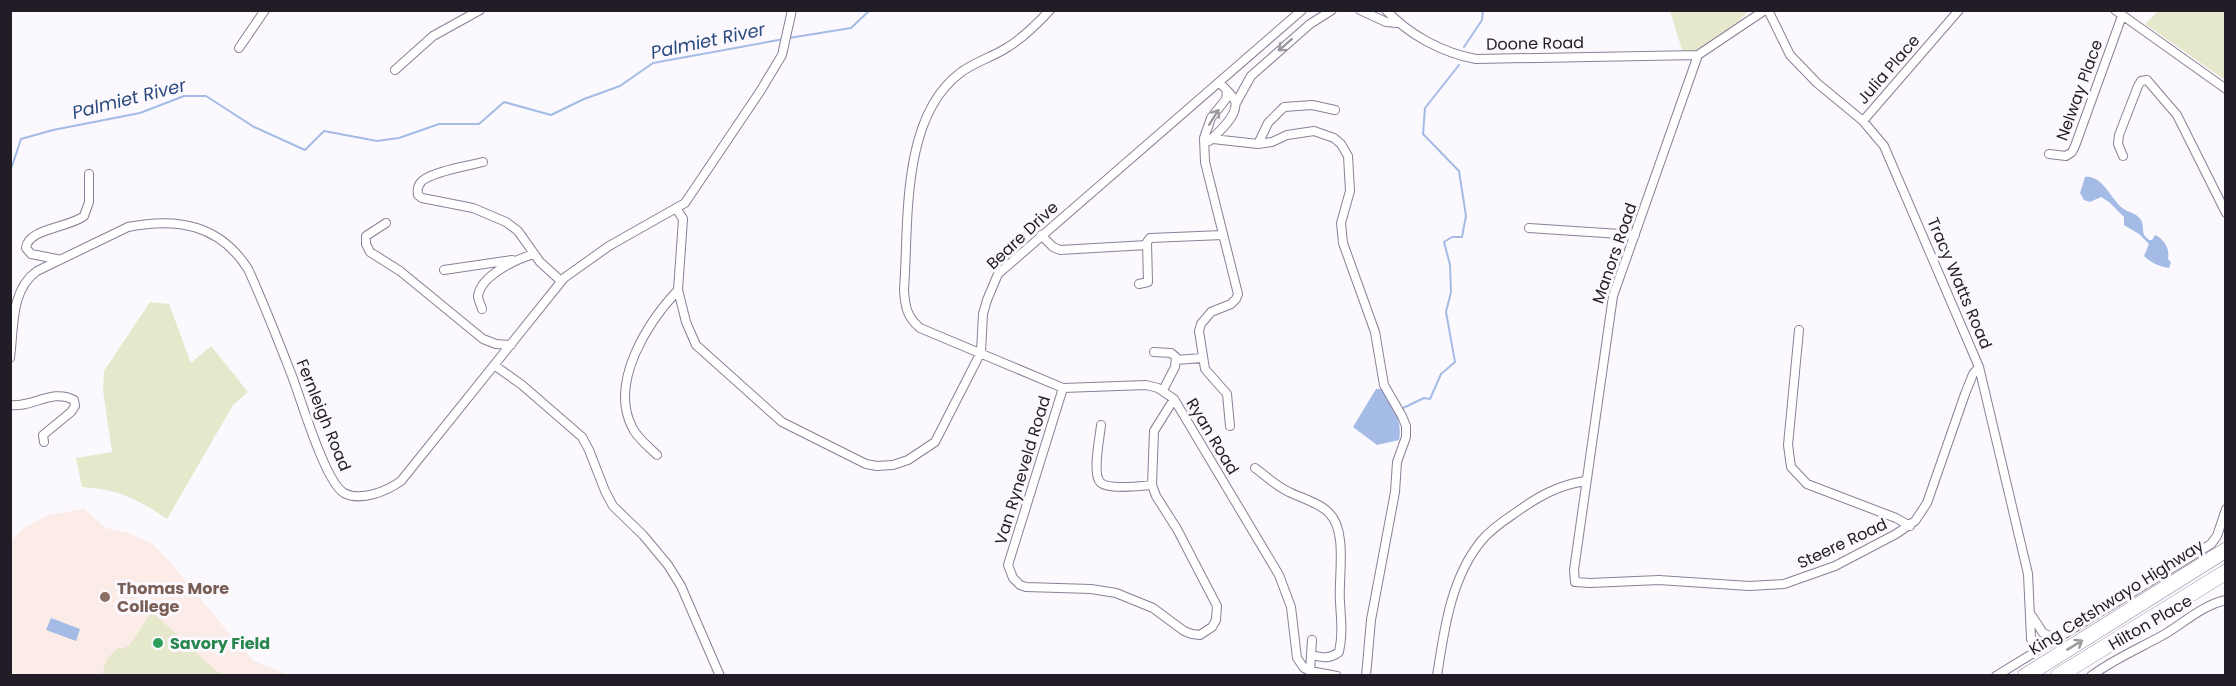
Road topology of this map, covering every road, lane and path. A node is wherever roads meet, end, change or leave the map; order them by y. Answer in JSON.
{"nodes":[{"id":1,"x":265,"y":10,"type":"edge"},
{"id":2,"x":480,"y":10,"type":"edge"},
{"id":3,"x":792,"y":10,"type":"edge"},
{"id":4,"x":1050,"y":10,"type":"edge"},
{"id":5,"x":1302,"y":10,"type":"edge"},
{"id":6,"x":1332,"y":10,"type":"edge"},
{"id":7,"x":1360,"y":10,"type":"edge"},
{"id":8,"x":1386,"y":10,"type":"edge"},
{"id":9,"x":1959,"y":10,"type":"edge"},
{"id":10,"x":1761,"y":12,"type":"edge"},
{"id":11,"x":2119,"y":13,"type":"edge"},
{"id":12,"x":1398,"y":23,"type":"junction"},
{"id":13,"x":239,"y":48,"type":"dead end"},
{"id":14,"x":1698,"y":55,"type":"junction"},
{"id":15,"x":395,"y":70,"type":"dead end"},
{"id":16,"x":1219,"y":82,"type":"junction"},
{"id":17,"x":2226,"y":89,"type":"edge"},
{"id":18,"x":1227,"y":91,"type":"junction"},
{"id":19,"x":1236,"y":103,"type":"junction"},
{"id":20,"x":1335,"y":110,"type":"dead end"},
{"id":21,"x":1863,"y":121,"type":"junction"},
{"id":22,"x":1207,"y":140,"type":"junction"},
{"id":23,"x":1258,"y":144,"type":"junction"},
{"id":24,"x":2049,"y":154,"type":"dead end"},
{"id":25,"x":2123,"y":156,"type":"dead end"},
{"id":26,"x":483,"y":162,"type":"dead end"},
{"id":27,"x":89,"y":174,"type":"dead end"},
{"id":28,"x":676,"y":208,"type":"junction"},
{"id":29,"x":2226,"y":213,"type":"edge"},
{"id":30,"x":386,"y":223,"type":"dead end"},
{"id":31,"x":1529,"y":228,"type":"dead end"},
{"id":32,"x":1635,"y":234,"type":"junction"},
{"id":33,"x":1223,"y":235,"type":"junction"},
{"id":34,"x":1041,"y":236,"type":"junction"},
{"id":35,"x":1147,"y":245,"type":"junction"},
{"id":36,"x":534,"y":254,"type":"junction"},
{"id":37,"x":516,"y":259,"type":"junction"},
{"id":38,"x":58,"y":260,"type":"junction"},
{"id":39,"x":444,"y":270,"type":"dead end"},
{"id":40,"x":561,"y":281,"type":"junction"},
{"id":41,"x":1138,"y":284,"type":"dead end"},
{"id":42,"x":678,"y":290,"type":"junction"},
{"id":43,"x":482,"y":309,"type":"dead end"},
{"id":44,"x":1799,"y":330,"type":"dead end"},
{"id":45,"x":511,"y":345,"type":"junction"},
{"id":46,"x":981,"y":352,"type":"junction"},
{"id":47,"x":1154,"y":352,"type":"dead end"},
{"id":48,"x":10,"y":358,"type":"edge"},
{"id":49,"x":1202,"y":358,"type":"junction"},
{"id":50,"x":1176,"y":360,"type":"junction"},
{"id":51,"x":494,"y":365,"type":"junction"},
{"id":52,"x":1979,"y":367,"type":"junction"},
{"id":53,"x":1063,"y":388,"type":"junction"},
{"id":54,"x":1163,"y":390,"type":"junction"},
{"id":55,"x":1174,"y":399,"type":"junction"},
{"id":56,"x":10,"y":405,"type":"edge"},
{"id":57,"x":1101,"y":425,"type":"dead end"},
{"id":58,"x":1230,"y":426,"type":"dead end"},
{"id":59,"x":44,"y":442,"type":"dead end"},
{"id":60,"x":657,"y":455,"type":"dead end"},
{"id":61,"x":1255,"y":468,"type":"dead end"},
{"id":62,"x":1585,"y":481,"type":"junction"},
{"id":63,"x":1152,"y":485,"type":"junction"},
{"id":64,"x":2226,"y":509,"type":"edge"},
{"id":65,"x":1910,"y":526,"type":"junction"},
{"id":66,"x":2226,"y":550,"type":"edge"},
{"id":67,"x":2226,"y":572,"type":"edge"},
{"id":68,"x":1575,"y":582,"type":"joint"},
{"id":69,"x":2226,"y":600,"type":"edge"},
{"id":70,"x":2030,"y":613,"type":"junction"},
{"id":71,"x":2031,"y":638,"type":"junction"},
{"id":72,"x":1312,"y":639,"type":"dead end"},
{"id":73,"x":2056,"y":639,"type":"junction"},
{"id":74,"x":2034,"y":652,"type":"junction"},
{"id":75,"x":1312,"y":655,"type":"junction"},
{"id":76,"x":2022,"y":668,"type":"edge"},
{"id":77,"x":1310,"y":671,"type":"junction"},
{"id":78,"x":720,"y":675,"type":"edge"},
{"id":79,"x":1337,"y":675,"type":"edge"},
{"id":80,"x":1366,"y":675,"type":"edge"},
{"id":81,"x":1437,"y":675,"type":"edge"},
{"id":82,"x":1996,"y":675,"type":"edge"},
{"id":83,"x":2058,"y":675,"type":"edge"},
{"id":84,"x":2091,"y":675,"type":"edge"}],
"edges":[{"from":1,"to":13,"type":"street"},
{"from":2,"to":15,"type":"street"},
{"from":3,"to":28,"type":"street","name":"Fernleigh Road"},
{"from":4,"to":46,"type":"street"},
{"from":5,"to":16,"type":"street","name":"Beare Drive"},
{"from":6,"to":19,"type":"street","one_way":true},
{"from":7,"to":12,"type":"street"},
{"from":8,"to":12,"type":"street","name":"Doone Road"},
{"from":9,"to":21,"type":"street","name":"Julia Place"},
{"from":10,"to":14,"type":"street"},
{"from":10,"to":21,"type":"street","name":"Tracy Watts Road"},
{"from":11,"to":17,"type":"street"},
{"from":11,"to":24,"type":"street","name":"Nelway Place"},
{"from":12,"to":14,"type":"street","name":"Doone Road"},
{"from":14,"to":32,"type":"street","name":"Manors Road"},
{"from":16,"to":18,"type":"street"},
{"from":16,"to":34,"type":"street","name":"Beare Drive"},
{"from":18,"to":19,"type":"street"},
{"from":22,"to":18,"type":"street","one_way":true},
{"from":19,"to":22,"type":"street"},
{"from":20,"to":23,"type":"street"},
{"from":21,"to":52,"type":"street","name":"Tracy Watts Road"},
{"from":22,"to":23,"type":"street"},
{"from":22,"to":33,"type":"street"},
{"from":23,"to":80,"type":"street"},
{"from":25,"to":29,"type":"street"},
{"from":26,"to":36,"type":"street"},
{"from":27,"to":38,"type":"street"},
{"from":28,"to":40,"type":"street","name":"Fernleigh Road"},
{"from":28,"to":42,"type":"street"},
{"from":30,"to":45,"type":"street"},
{"from":31,"to":32,"type":"street"},
{"from":32,"to":62,"type":"street","name":"Manors Road"},
{"from":33,"to":35,"type":"street"},
{"from":33,"to":49,"type":"street"},
{"from":34,"to":35,"type":"street"},
{"from":34,"to":46,"type":"street","name":"Beare Drive"},
{"from":35,"to":41,"type":"street"},
{"from":36,"to":37,"type":"street"},
{"from":36,"to":40,"type":"street"},
{"from":37,"to":39,"type":"street"},
{"from":37,"to":43,"type":"street"},
{"from":38,"to":48,"type":"street","name":"Fernleigh Road"},
{"from":38,"to":51,"type":"street","name":"Fernleigh Road"},
{"from":40,"to":45,"type":"street","name":"Fernleigh Road"},
{"from":42,"to":46,"type":"street"},
{"from":42,"to":60,"type":"street"},
{"from":44,"to":65,"type":"street"},
{"from":45,"to":51,"type":"street","name":"Fernleigh Road"},
{"from":46,"to":53,"type":"street","name":"Ryan Road"},
{"from":47,"to":50,"type":"street"},
{"from":49,"to":50,"type":"street"},
{"from":49,"to":58,"type":"street"},
{"from":50,"to":54,"type":"street"},
{"from":51,"to":78,"type":"street"},
{"from":52,"to":65,"type":"street","name":"Steere Road"},
{"from":52,"to":70,"type":"street","name":"Tracy Watts Road"},
{"from":53,"to":54,"type":"street","name":"Ryan Road"},
{"from":53,"to":63,"type":"street","name":"Van Ryneveld Road"},
{"from":54,"to":55,"type":"street","name":"Ryan Road"},
{"from":55,"to":63,"type":"street"},
{"from":55,"to":77,"type":"street","name":"Ryan Road"},
{"from":56,"to":59,"type":"street"},
{"from":57,"to":63,"type":"street"},
{"from":61,"to":75,"type":"street"},
{"from":62,"to":68,"type":"street","name":"Manors Road"},
{"from":62,"to":81,"type":"street"},
{"from":64,"to":73,"type":"street"},
{"from":65,"to":68,"type":"street","name":"Steere Road"},
{"from":76,"to":66,"type":"highway","name":"King Cetshwayo Highway","one_way":true},
{"from":67,"to":83,"type":"highway"},
{"from":69,"to":84,"type":"street","name":"Hilton Place"},
{"from":70,"to":71,"type":"street","name":"Tracy Watts Road"},
{"from":70,"to":73,"type":"street"},
{"from":71,"to":74,"type":"street","name":"Tracy Watts Road"},
{"from":71,"to":76,"type":"street"},
{"from":72,"to":75,"type":"street"},
{"from":73,"to":74,"type":"street"},
{"from":74,"to":76,"type":"street"},
{"from":75,"to":77,"type":"street"},
{"from":76,"to":82,"type":"street"},
{"from":77,"to":79,"type":"street"}]}
